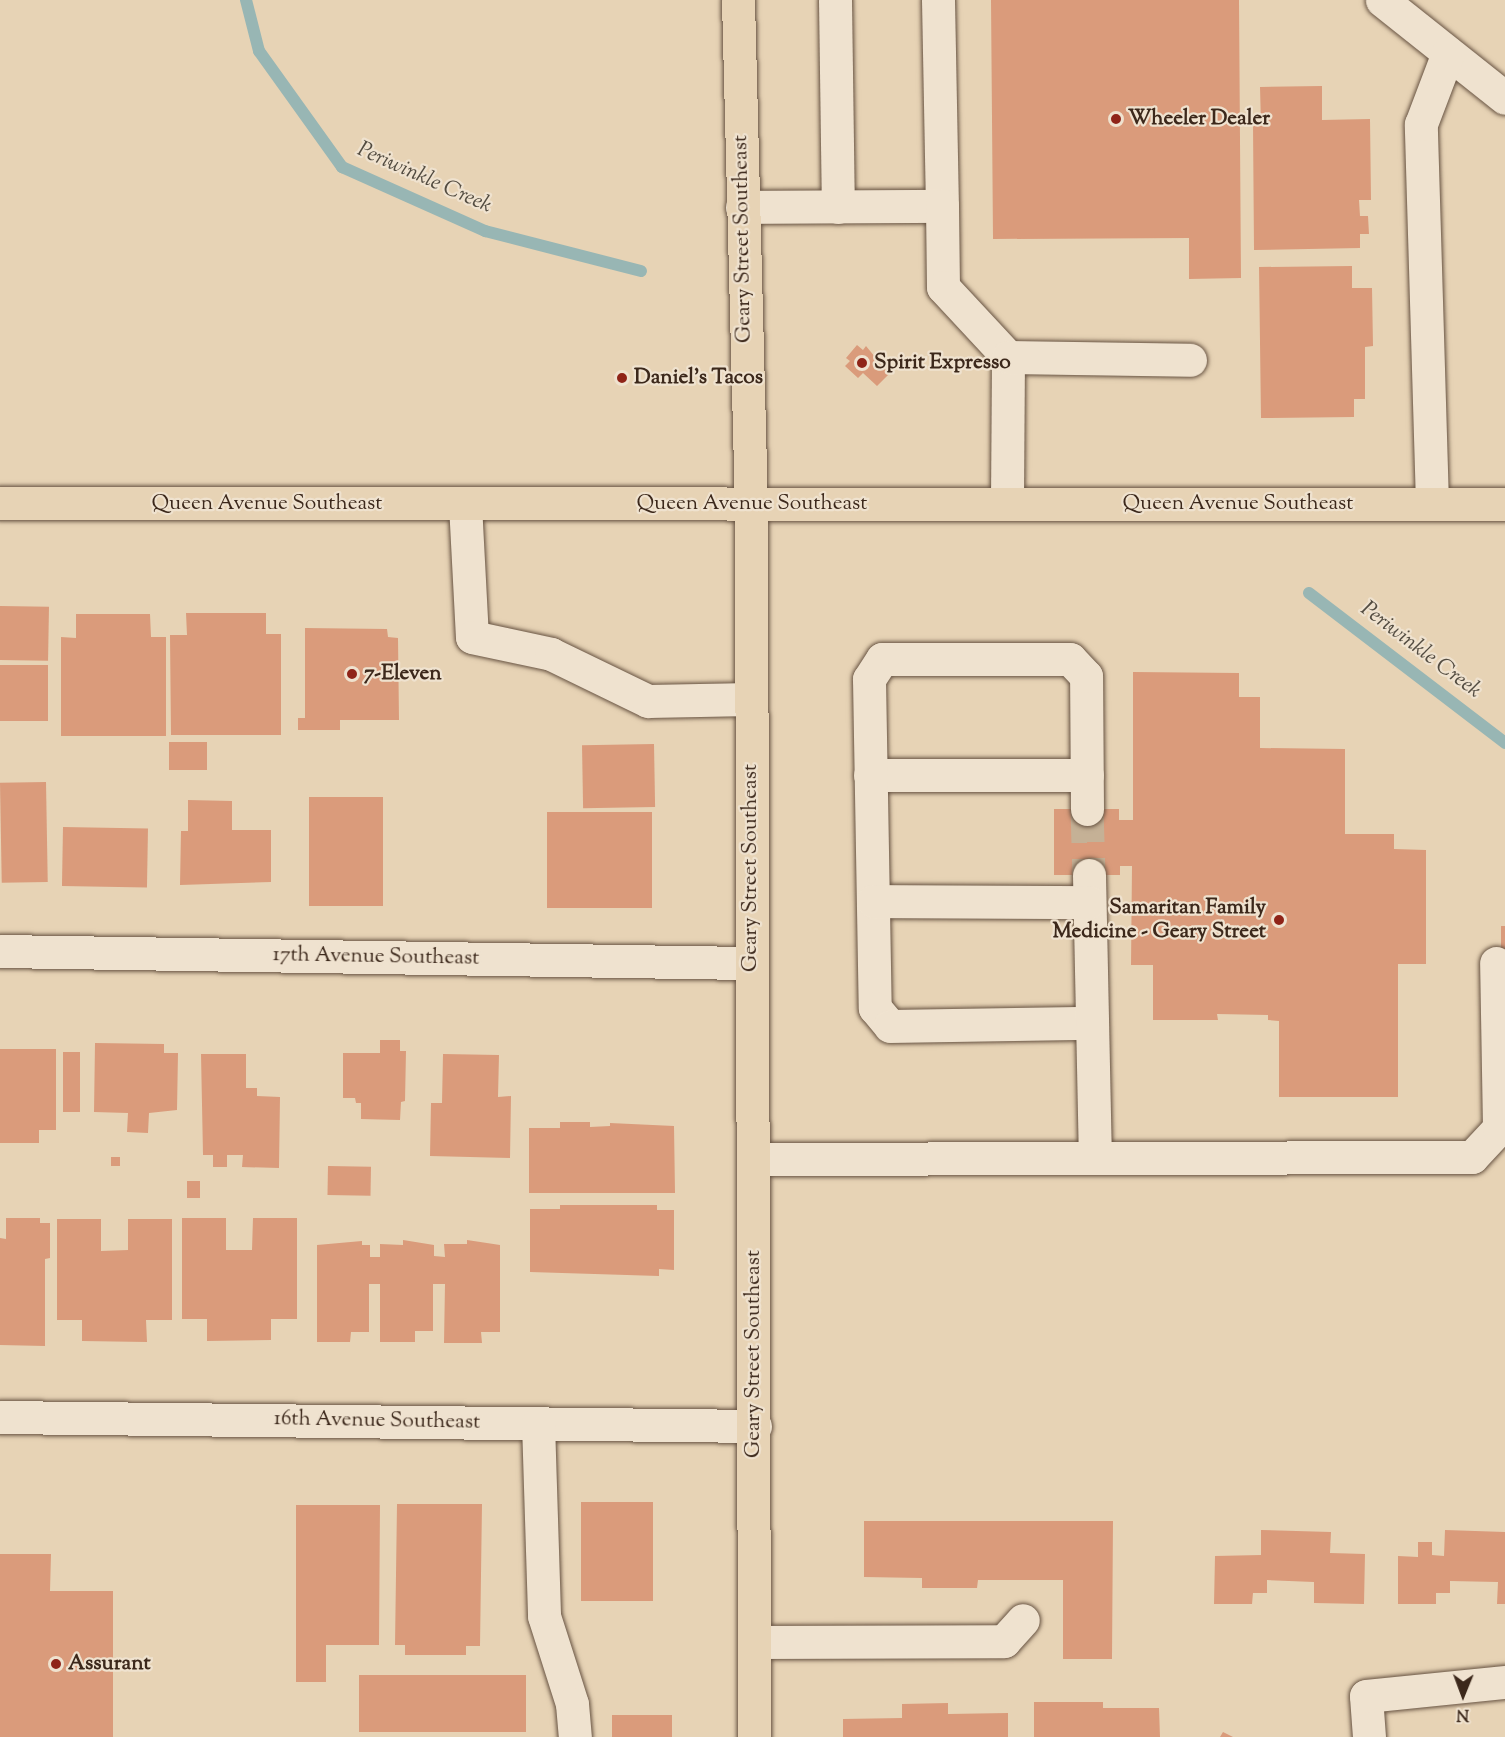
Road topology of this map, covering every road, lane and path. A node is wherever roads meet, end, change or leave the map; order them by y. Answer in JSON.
{"nodes":[{"id":1,"x":738,"y":0,"type":"edge"},
{"id":2,"x":835,"y":0,"type":"edge"},
{"id":3,"x":938,"y":0,"type":"edge"},
{"id":4,"x":1403,"y":6,"type":"edge"},
{"id":5,"x":1448,"y":53,"type":"junction"},
{"id":6,"x":1505,"y":98,"type":"edge"},
{"id":7,"x":942,"y":206,"type":"junction"},
{"id":8,"x":742,"y":207,"type":"junction"},
{"id":9,"x":838,"y":207,"type":"junction"},
{"id":10,"x":1008,"y":357,"type":"junction"},
{"id":11,"x":1190,"y":360,"type":"dead end"},
{"id":12,"x":0,"y":503,"type":"edge"},
{"id":13,"x":1432,"y":503,"type":"junction"},
{"id":14,"x":465,"y":504,"type":"junction"},
{"id":15,"x":1007,"y":504,"type":"junction"},
{"id":16,"x":1505,"y":504,"type":"edge"},
{"id":17,"x":751,"y":505,"type":"junction"},
{"id":18,"x":751,"y":699,"type":"junction"},
{"id":19,"x":870,"y":775,"type":"junction"},
{"id":20,"x":1087,"y":775,"type":"junction"},
{"id":21,"x":1087,"y":809,"type":"tunnel mouth"},
{"id":22,"x":873,"y":901,"type":"junction"},
{"id":23,"x":0,"y":951,"type":"edge"},
{"id":24,"x":751,"y":963,"type":"junction"},
{"id":25,"x":1496,"y":963,"type":"dead end"},
{"id":26,"x":1092,"y":1023,"type":"junction"},
{"id":27,"x":1095,"y":1158,"type":"junction"},
{"id":28,"x":753,"y":1159,"type":"junction"},
{"id":29,"x":0,"y":1417,"type":"edge"},
{"id":30,"x":538,"y":1423,"type":"junction"},
{"id":31,"x":754,"y":1425,"type":"junction"},
{"id":32,"x":1023,"y":1620,"type":"dead end"},
{"id":33,"x":754,"y":1642,"type":"junction"},
{"id":34,"x":1505,"y":1682,"type":"edge"},
{"id":35,"x":575,"y":1737,"type":"edge"},
{"id":36,"x":754,"y":1737,"type":"edge"},
{"id":37,"x":1369,"y":1737,"type":"edge"}],
"edges":[{"from":1,"to":8,"type":"main road","name":"Geary Street Southeast"},
{"from":2,"to":9,"type":"street"},
{"from":3,"to":7,"type":"street"},
{"from":4,"to":5,"type":"street"},
{"from":5,"to":6,"type":"street"},
{"from":5,"to":13,"type":"street"},
{"from":7,"to":9,"type":"street"},
{"from":7,"to":10,"type":"street"},
{"from":8,"to":9,"type":"street"},
{"from":8,"to":17,"type":"main road","name":"Geary Street Southeast"},
{"from":10,"to":11,"type":"street"},
{"from":10,"to":15,"type":"street"},
{"from":12,"to":14,"type":"main road","name":"Queen Avenue Southeast"},
{"from":13,"to":15,"type":"main road","name":"Queen Avenue Southeast"},
{"from":13,"to":16,"type":"main road","name":"Queen Avenue Southeast"},
{"from":14,"to":17,"type":"main road","name":"Queen Avenue Southeast"},
{"from":14,"to":18,"type":"street"},
{"from":15,"to":17,"type":"main road","name":"Queen Avenue Southeast"},
{"from":17,"to":18,"type":"main road","name":"Geary Street Southeast"},
{"from":18,"to":24,"type":"main road","name":"Geary Street Southeast"},
{"from":19,"to":20,"type":"street"},
{"from":19,"to":20,"type":"street"},
{"from":19,"to":22,"type":"street"},
{"from":20,"to":21,"type":"street"},
{"from":22,"to":26,"type":"street"},
{"from":22,"to":26,"type":"street"},
{"from":23,"to":24,"type":"street","name":"17th Avenue Southeast"},
{"from":24,"to":28,"type":"main road","name":"Geary Street Southeast"},
{"from":25,"to":27,"type":"street"},
{"from":26,"to":27,"type":"street"},
{"from":27,"to":28,"type":"street"},
{"from":28,"to":31,"type":"main road","name":"Geary Street Southeast"},
{"from":29,"to":30,"type":"street","name":"16th Avenue Southeast"},
{"from":30,"to":31,"type":"street","name":"16th Avenue Southeast"},
{"from":30,"to":35,"type":"street"},
{"from":31,"to":33,"type":"main road","name":"Geary Street Southeast"},
{"from":32,"to":33,"type":"street"},
{"from":33,"to":36,"type":"main road","name":"Geary Street Southeast"},
{"from":34,"to":37,"type":"street"}]}
